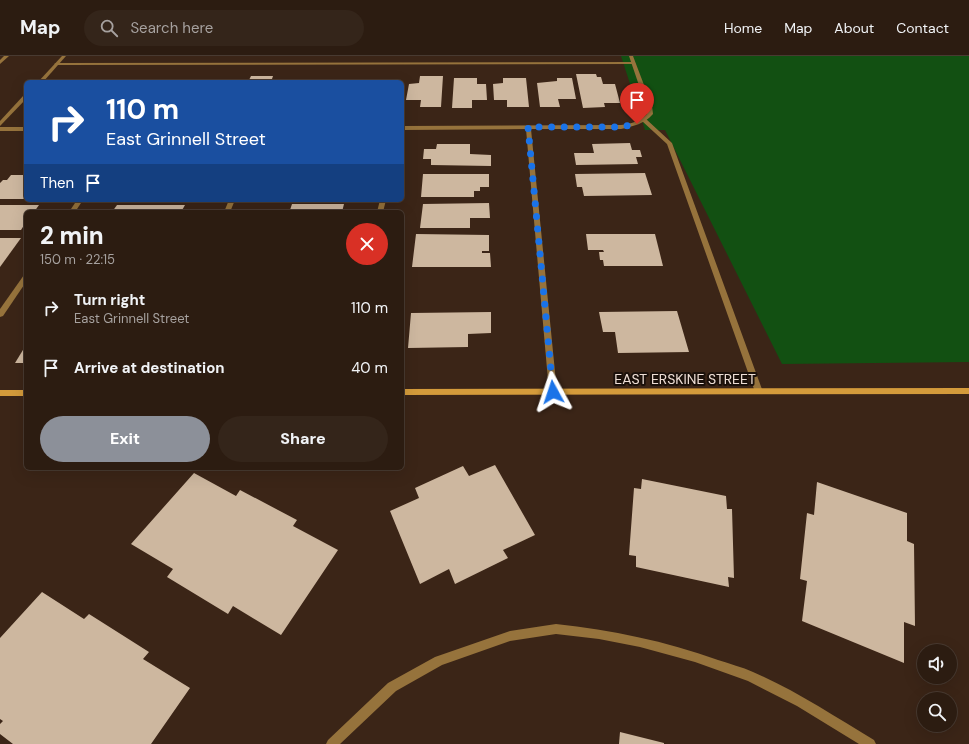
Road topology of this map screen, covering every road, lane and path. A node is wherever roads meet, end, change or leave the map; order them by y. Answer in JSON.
{"nodes":[{"id":1,"x":7,"y":56,"type":"edge"},
{"id":2,"x":64,"y":56,"type":"edge"},
{"id":3,"x":631,"y":56,"type":"edge"},
{"id":4,"x":0,"y":63,"type":"edge"},
{"id":5,"x":633,"y":63,"type":"junction"},
{"id":6,"x":56,"y":64,"type":"junction"},
{"id":7,"x":42,"y":80,"type":"edge"},
{"id":8,"x":24,"y":98,"type":"edge"},
{"id":9,"x":644,"y":120,"type":"junction"},
{"id":10,"x":0,"y":124,"type":"edge"},
{"id":11,"x":528,"y":127,"type":"junction"},
{"id":12,"x":404,"y":128,"type":"edge"},
{"id":13,"x":0,"y":129,"type":"edge"},
{"id":14,"x":24,"y":129,"type":"edge"},
{"id":15,"x":24,"y":280,"type":"edge"},
{"id":16,"x":0,"y":314,"type":"edge"},
{"id":17,"x":969,"y":391,"type":"edge"},
{"id":18,"x":404,"y":392,"type":"edge"},
{"id":19,"x":553,"y":392,"type":"junction"},
{"id":20,"x":759,"y":392,"type":"junction"},
{"id":21,"x":0,"y":393,"type":"edge"},
{"id":22,"x":24,"y":393,"type":"edge"},
{"id":23,"x":332,"y":744,"type":"edge"},
{"id":24,"x":870,"y":744,"type":"edge"}],
"edges":[{"from":1,"to":4,"type":"street"},
{"from":2,"to":6,"type":"street"},
{"from":3,"to":5,"type":"street"},
{"from":5,"to":6,"type":"street"},
{"from":5,"to":9,"type":"street"},
{"from":6,"to":7,"type":"street"},
{"from":8,"to":10,"type":"street"},
{"from":9,"to":11,"type":"street"},
{"from":9,"to":20,"type":"street"},
{"from":11,"to":12,"type":"street"},
{"from":11,"to":19,"type":"street"},
{"from":13,"to":14,"type":"street"},
{"from":15,"to":16,"type":"street"},
{"from":17,"to":20,"type":"street","name":"EAST ERSKINE STREET"},
{"from":18,"to":19,"type":"street","name":"EAST ERSKINE STREET"},
{"from":19,"to":20,"type":"street","name":"EAST ERSKINE STREET"},
{"from":21,"to":22,"type":"street"},
{"from":23,"to":24,"type":"street"}]}
